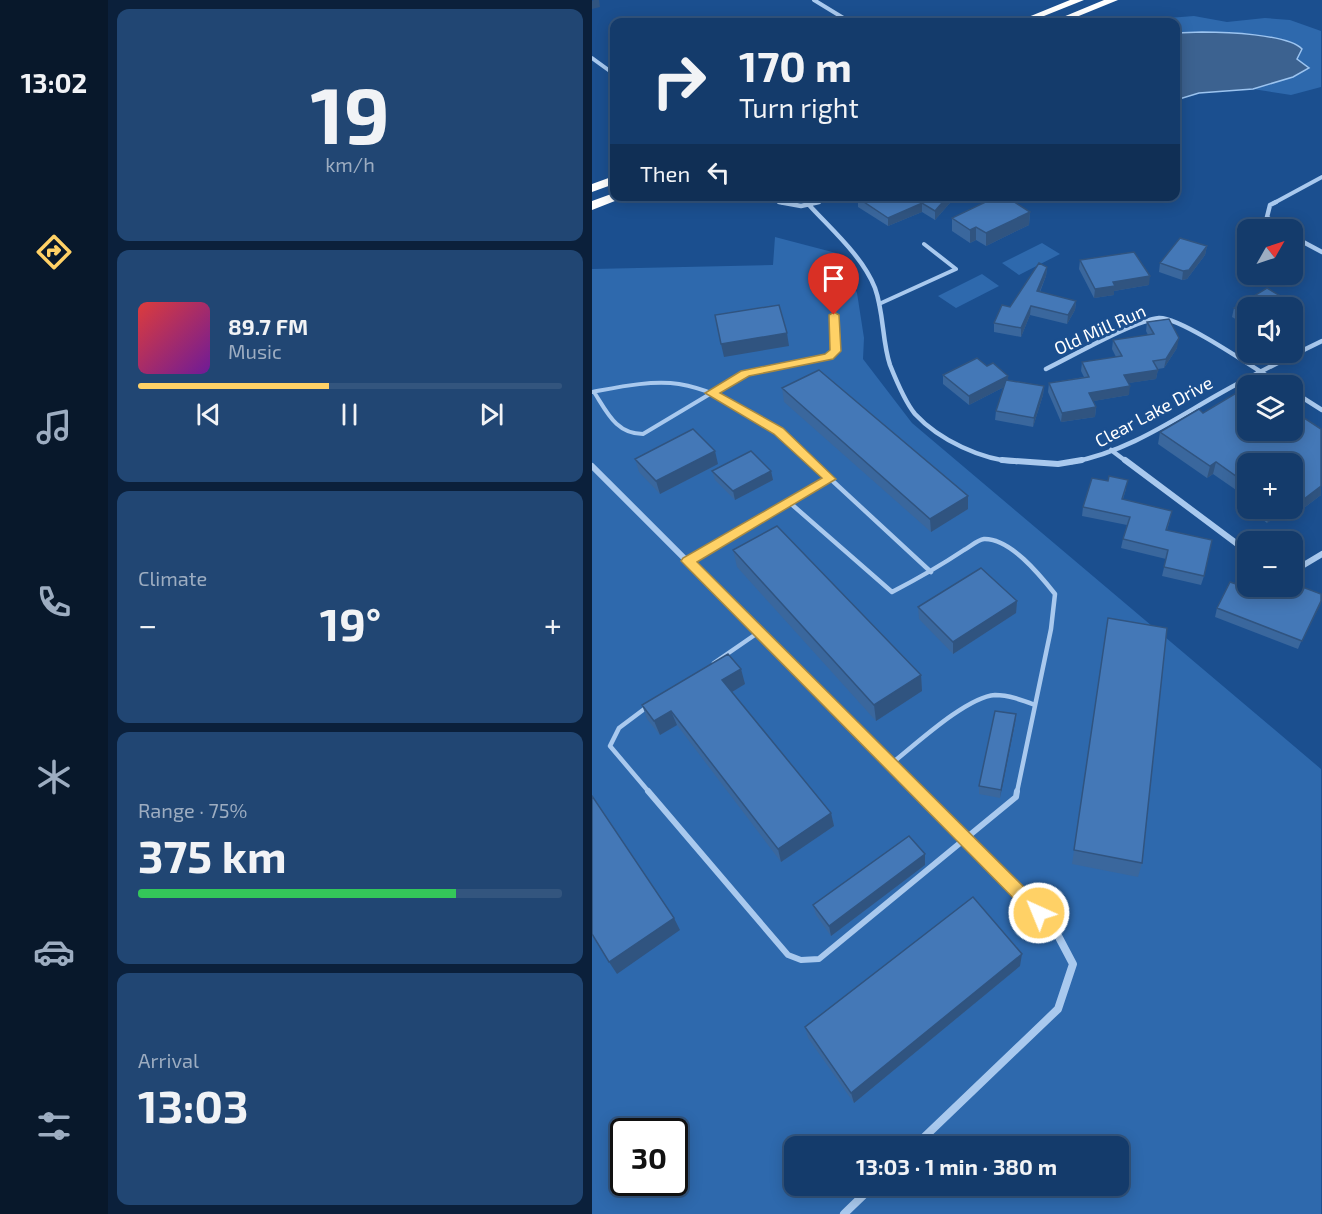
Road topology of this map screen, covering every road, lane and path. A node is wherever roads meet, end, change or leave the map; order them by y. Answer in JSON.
{"nodes":[{"id":1,"x":814,"y":0,"type":"edge"},
{"id":2,"x":1079,"y":0,"type":"edge"},
{"id":3,"x":1113,"y":0,"type":"edge"},
{"id":4,"x":843,"y":18,"type":"edge"},
{"id":5,"x":1032,"y":18,"type":"edge"},
{"id":6,"x":1066,"y":18,"type":"edge"},
{"id":7,"x":592,"y":58,"type":"edge"},
{"id":8,"x":610,"y":71,"type":"edge"},
{"id":9,"x":1321,"y":177,"type":"edge"},
{"id":10,"x":610,"y":182,"type":"edge"},
{"id":11,"x":592,"y":189,"type":"edge"},
{"id":12,"x":610,"y":198,"type":"edge"},
{"id":13,"x":781,"y":201,"type":"edge"},
{"id":14,"x":808,"y":201,"type":"edge"},
{"id":15,"x":821,"y":201,"type":"edge"},
{"id":16,"x":592,"y":206,"type":"edge"},
{"id":17,"x":810,"y":206,"type":"junction"},
{"id":18,"x":1269,"y":219,"type":"edge"},
{"id":19,"x":1303,"y":242,"type":"edge"},
{"id":20,"x":924,"y":244,"type":"dead end"},
{"id":21,"x":1321,"y":252,"type":"edge"},
{"id":22,"x":879,"y":304,"type":"junction"},
{"id":23,"x":834,"y":315,"type":"dead end"},
{"id":24,"x":1321,"y":341,"type":"edge"},
{"id":25,"x":1046,"y":369,"type":"dead end"},
{"id":26,"x":1259,"y":371,"type":"junction"},
{"id":27,"x":1265,"y":375,"type":"edge"},
{"id":28,"x":593,"y":392,"type":"edge"},
{"id":29,"x":711,"y":393,"type":"junction"},
{"id":30,"x":1303,"y":398,"type":"edge"},
{"id":31,"x":1321,"y":410,"type":"edge"},
{"id":32,"x":1111,"y":450,"type":"junction"},
{"id":33,"x":592,"y":466,"type":"edge"},
{"id":34,"x":830,"y":479,"type":"junction"},
{"id":35,"x":789,"y":502,"type":"junction"},
{"id":36,"x":1237,"y":544,"type":"edge"},
{"id":37,"x":1321,"y":554,"type":"edge"},
{"id":38,"x":688,"y":561,"type":"junction"},
{"id":39,"x":1303,"y":565,"type":"edge"},
{"id":40,"x":931,"y":572,"type":"junction"},
{"id":41,"x":759,"y":632,"type":"junction"},
{"id":42,"x":712,"y":664,"type":"edge"},
{"id":43,"x":656,"y":702,"type":"edge"},
{"id":44,"x":1035,"y":705,"type":"junction"},
{"id":45,"x":891,"y":764,"type":"junction"},
{"id":46,"x":967,"y":840,"type":"junction"},
{"id":47,"x":925,"y":1136,"type":"edge"},
{"id":48,"x":863,"y":1196,"type":"edge"},
{"id":49,"x":844,"y":1214,"type":"edge"}],
"edges":[{"from":1,"to":4,"type":"street"},
{"from":2,"to":5,"type":"highway"},
{"from":3,"to":6,"type":"highway"},
{"from":7,"to":8,"type":"street"},
{"from":9,"to":18,"type":"street"},
{"from":10,"to":11,"type":"highway"},
{"from":12,"to":16,"type":"highway"},
{"from":13,"to":17,"type":"street"},
{"from":14,"to":17,"type":"street","name":"Clear Lake Drive"},
{"from":15,"to":17,"type":"street"},
{"from":17,"to":22,"type":"street","name":"Clear Lake Drive"},
{"from":19,"to":21,"type":"street"},
{"from":20,"to":22,"type":"lane"},
{"from":22,"to":32,"type":"street","name":"Clear Lake Drive"},
{"from":23,"to":29,"type":"lane"},
{"from":24,"to":26,"type":"street","name":"Clear Lake Drive"},
{"from":25,"to":26,"type":"street","name":"Old Mill Run"},
{"from":26,"to":27,"type":"street","name":"Old Mill Run"},
{"from":26,"to":32,"type":"street","name":"Clear Lake Drive"},
{"from":28,"to":29,"type":"lane"},
{"from":28,"to":29,"type":"lane"},
{"from":29,"to":34,"type":"lane"},
{"from":30,"to":31,"type":"street"},
{"from":32,"to":36,"type":"street"},
{"from":33,"to":38,"type":"street"},
{"from":34,"to":35,"type":"lane"},
{"from":34,"to":40,"type":"lane"},
{"from":35,"to":38,"type":"lane"},
{"from":35,"to":40,"type":"lane"},
{"from":37,"to":39,"type":"street"},
{"from":38,"to":41,"type":"street"},
{"from":40,"to":44,"type":"lane"},
{"from":41,"to":42,"type":"lane"},
{"from":41,"to":45,"type":"street"},
{"from":43,"to":46,"type":"lane"},
{"from":44,"to":45,"type":"lane"},
{"from":44,"to":46,"type":"lane"},
{"from":45,"to":46,"type":"street"},
{"from":46,"to":47,"type":"street"},
{"from":48,"to":49,"type":"street"}]}
